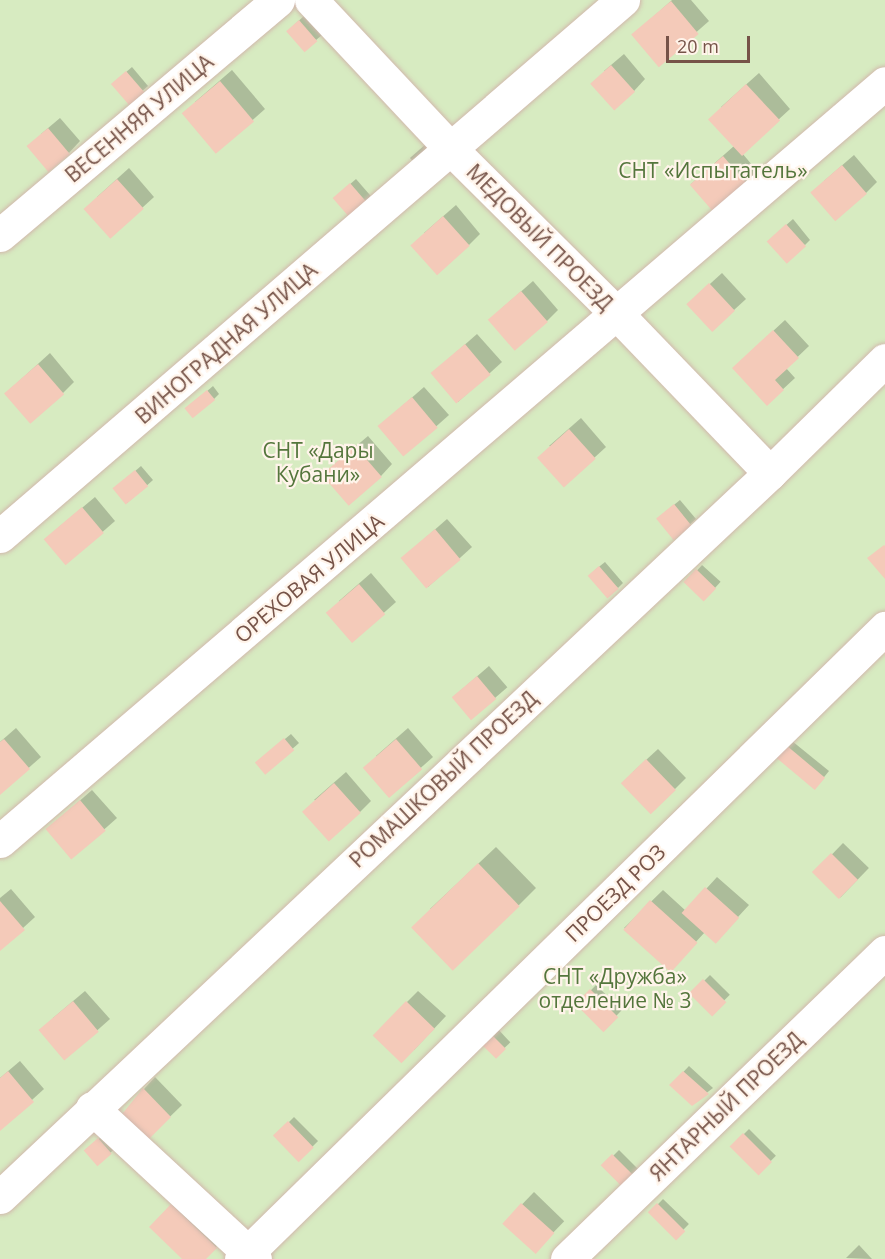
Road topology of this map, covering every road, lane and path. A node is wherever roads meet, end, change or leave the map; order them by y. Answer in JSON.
{"nodes":[{"id":1,"x":278,"y":0,"type":"edge"},
{"id":2,"x":311,"y":0,"type":"edge"},
{"id":3,"x":623,"y":0,"type":"edge"},
{"id":4,"x":885,"y":83,"type":"edge"},
{"id":5,"x":452,"y":150,"type":"junction"},
{"id":6,"x":0,"y":235,"type":"edge"},
{"id":7,"x":618,"y":315,"type":"junction"},
{"id":8,"x":885,"y":360,"type":"edge"},
{"id":9,"x":770,"y":473,"type":"junction"},
{"id":10,"x":0,"y":536,"type":"edge"},
{"id":11,"x":885,"y":628,"type":"edge"},
{"id":12,"x":0,"y":841,"type":"edge"},
{"id":13,"x":885,"y":952,"type":"edge"},
{"id":14,"x":93,"y":1108,"type":"junction"},
{"id":15,"x":0,"y":1197,"type":"edge"},
{"id":16,"x":248,"y":1257,"type":"edge"},
{"id":17,"x":567,"y":1259,"type":"edge"}],
"edges":[{"from":1,"to":6,"type":"street","name":"ВЕСЕННЯЯ УЛИЦА"},
{"from":2,"to":5,"type":"street","name":"МЕДОВЫЙ ПРОЕЗД"},
{"from":3,"to":5,"type":"street","name":"ВИНОГРАДНАЯ УЛИЦА"},
{"from":4,"to":7,"type":"street","name":"ОРЕХОВАЯ УЛИЦА"},
{"from":5,"to":7,"type":"street","name":"МЕДОВЫЙ ПРОЕЗД"},
{"from":5,"to":10,"type":"street","name":"ВИНОГРАДНАЯ УЛИЦА"},
{"from":7,"to":9,"type":"street","name":"МЕДОВЫЙ ПРОЕЗД"},
{"from":7,"to":12,"type":"street","name":"ОРЕХОВАЯ УЛИЦА"},
{"from":8,"to":9,"type":"street","name":"РОМАШКОВЫЙ ПРОЕЗД"},
{"from":9,"to":14,"type":"street","name":"РОМАШКОВЫЙ ПРОЕЗД"},
{"from":11,"to":16,"type":"street","name":"ПРОЕЗД РОЗ"},
{"from":13,"to":17,"type":"street","name":"ЯНТАРНЫЙ ПРОЕЗД"},
{"from":14,"to":15,"type":"street","name":"РОМАШКОВЫЙ ПРОЕЗД"},
{"from":14,"to":16,"type":"street"}]}
